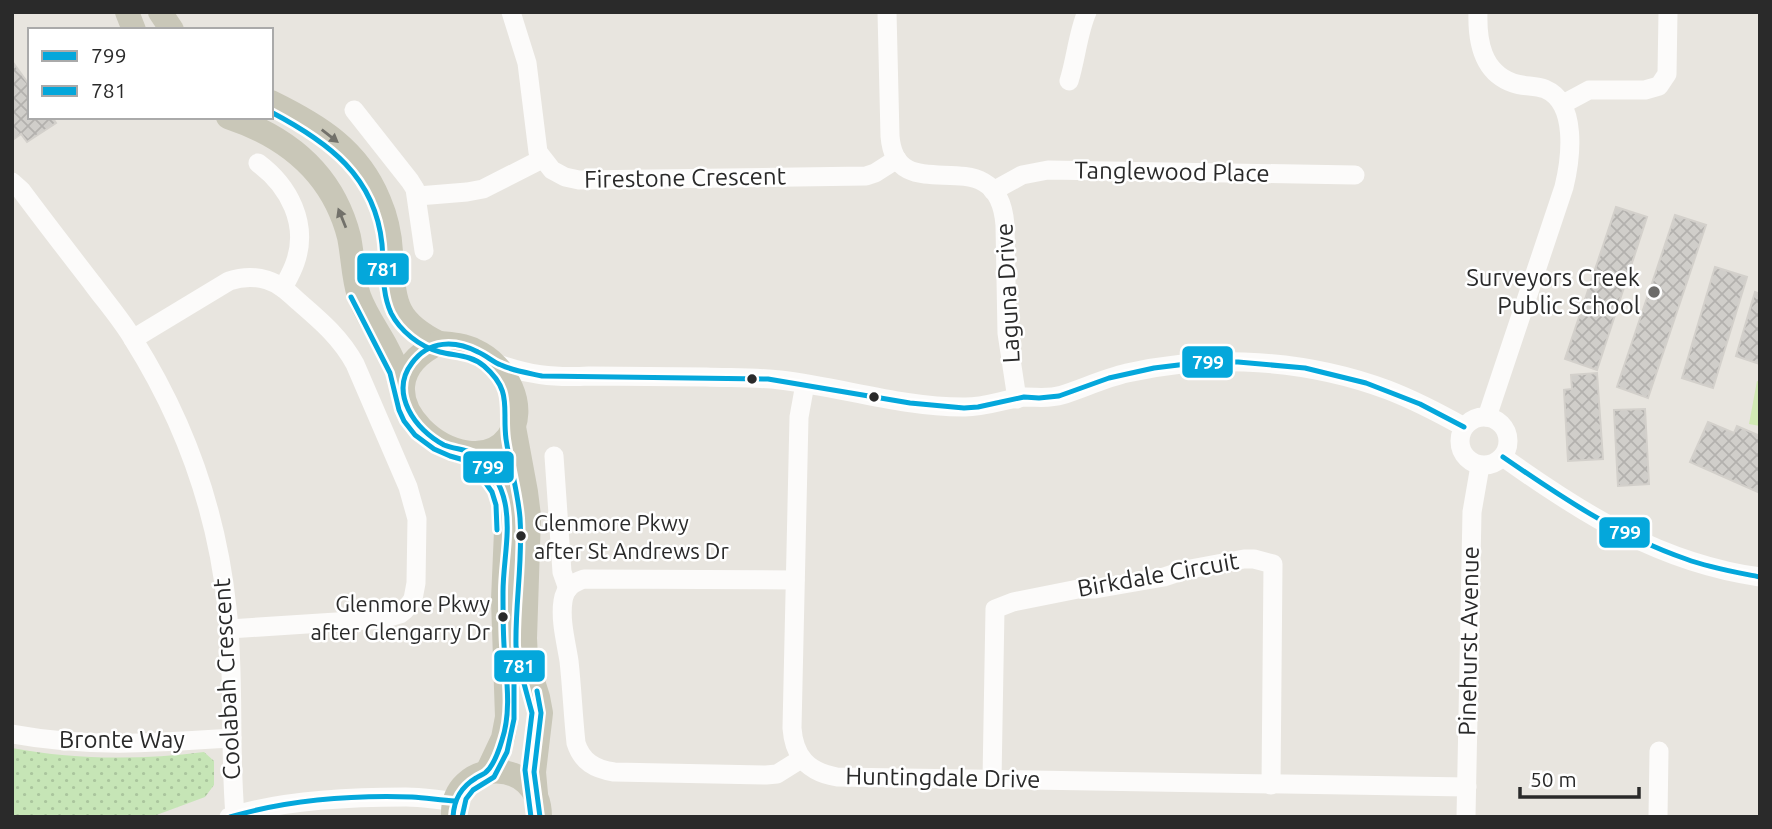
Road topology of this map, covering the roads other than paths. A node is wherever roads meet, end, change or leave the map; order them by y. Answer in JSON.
{"nodes":[{"id":1,"x":160,"y":12,"type":"edge"},
{"id":2,"x":512,"y":12,"type":"edge"},
{"id":3,"x":887,"y":12,"type":"edge"},
{"id":4,"x":1087,"y":12,"type":"edge"},
{"id":5,"x":1478,"y":12,"type":"edge"},
{"id":6,"x":1668,"y":12,"type":"edge"},
{"id":7,"x":171,"y":28,"type":"edge"},
{"id":8,"x":1069,"y":81,"type":"dead end"},
{"id":9,"x":273,"y":103,"type":"edge"},
{"id":10,"x":1563,"y":104,"type":"junction"},
{"id":11,"x":354,"y":110,"type":"dead end"},
{"id":12,"x":233,"y":119,"type":"edge"},
{"id":13,"x":541,"y":159,"type":"junction"},
{"id":14,"x":897,"y":159,"type":"junction"},
{"id":15,"x":258,"y":163,"type":"dead end"},
{"id":16,"x":1355,"y":175,"type":"dead end"},
{"id":17,"x":12,"y":182,"type":"edge"},
{"id":18,"x":993,"y":191,"type":"junction"},
{"id":19,"x":418,"y":197,"type":"junction"},
{"id":20,"x":424,"y":251,"type":"dead end"},
{"id":21,"x":283,"y":288,"type":"junction"},
{"id":22,"x":133,"y":339,"type":"junction"},
{"id":23,"x":439,"y":343,"type":"junction"},
{"id":24,"x":493,"y":362,"type":"junction"},
{"id":25,"x":560,"y":377,"type":"junction"},
{"id":26,"x":403,"y":383,"type":"junction"},
{"id":27,"x":805,"y":384,"type":"junction"},
{"id":28,"x":1017,"y":399,"type":"junction"},
{"id":29,"x":1487,"y":417,"type":"junction"},
{"id":30,"x":515,"y":419,"type":"junction"},
{"id":31,"x":1464,"y":427,"type":"junction"},
{"id":32,"x":475,"y":454,"type":"junction"},
{"id":33,"x":554,"y":456,"type":"dead end"},
{"id":34,"x":1503,"y":457,"type":"junction"},
{"id":35,"x":1480,"y":466,"type":"junction"},
{"id":36,"x":1760,"y":576,"type":"edge"},
{"id":37,"x":795,"y":580,"type":"junction"},
{"id":38,"x":568,"y":589,"type":"junction"},
{"id":39,"x":229,"y":629,"type":"junction"},
{"id":40,"x":12,"y":734,"type":"edge"},
{"id":41,"x":232,"y":738,"type":"junction"},
{"id":42,"x":1659,"y":751,"type":"dead end"},
{"id":43,"x":801,"y":759,"type":"junction"},
{"id":44,"x":487,"y":772,"type":"junction"},
{"id":45,"x":992,"y":780,"type":"junction"},
{"id":46,"x":1271,"y":785,"type":"junction"},
{"id":47,"x":1466,"y":787,"type":"junction"},
{"id":48,"x":538,"y":805,"type":"edge"},
{"id":49,"x":454,"y":809,"type":"edge"},
{"id":50,"x":232,"y":816,"type":"edge"},
{"id":51,"x":1466,"y":817,"type":"edge"},
{"id":52,"x":1658,"y":817,"type":"edge"}],
"edges":[{"from":1,"to":7,"type":"main road"},
{"from":2,"to":13,"type":"street"},
{"from":3,"to":14,"type":"street"},
{"from":4,"to":8,"type":"street"},
{"from":5,"to":10,"type":"street"},
{"from":6,"to":10,"type":"street"},
{"from":9,"to":23,"type":"main road","one_way":true},
{"from":10,"to":29,"type":"street"},
{"from":11,"to":19,"type":"street"},
{"from":26,"to":12,"type":"main road","one_way":true},
{"from":13,"to":14,"type":"street","name":"Firestone Crescent"},
{"from":13,"to":19,"type":"street"},
{"from":14,"to":18,"type":"street","name":"Laguna Drive"},
{"from":15,"to":21,"type":"street"},
{"from":16,"to":18,"type":"street","name":"Tanglewood Place"},
{"from":17,"to":22,"type":"street","name":"Coolabah Crescent"},
{"from":18,"to":28,"type":"street","name":"Laguna Drive"},
{"from":19,"to":20,"type":"street"},
{"from":21,"to":22,"type":"street"},
{"from":21,"to":39,"type":"street"},
{"from":22,"to":39,"type":"street","name":"Coolabah Crescent"},
{"from":23,"to":24,"type":"main road"},
{"from":23,"to":26,"type":"main road"},
{"from":24,"to":25,"type":"street"},
{"from":24,"to":30,"type":"main road"},
{"from":25,"to":27,"type":"street"},
{"from":25,"to":30,"type":"street"},
{"from":26,"to":32,"type":"main road"},
{"from":27,"to":28,"type":"street"},
{"from":27,"to":37,"type":"street"},
{"from":28,"to":31,"type":"street"},
{"from":29,"to":31,"type":"street"},
{"from":29,"to":34,"type":"street"},
{"from":30,"to":32,"type":"main road"},
{"from":30,"to":48,"type":"main road"},
{"from":31,"to":35,"type":"street"},
{"from":32,"to":44,"type":"main road"},
{"from":33,"to":38,"type":"street"},
{"from":34,"to":35,"type":"street"},
{"from":34,"to":36,"type":"street"},
{"from":35,"to":47,"type":"street","name":"Pinehurst Avenue"},
{"from":37,"to":38,"type":"street"},
{"from":37,"to":43,"type":"street"},
{"from":38,"to":43,"type":"street"},
{"from":39,"to":41,"type":"street","name":"Coolabah Crescent"},
{"from":40,"to":41,"type":"street","name":"Bronte Way"},
{"from":41,"to":50,"type":"street","name":"Coolabah Crescent"},
{"from":42,"to":52,"type":"street"},
{"from":43,"to":45,"type":"street","name":"Huntingdale Drive"},
{"from":44,"to":48,"type":"main road"},
{"from":44,"to":49,"type":"main road"},
{"from":45,"to":46,"type":"street","name":"Huntingdale Drive"},
{"from":45,"to":46,"type":"street","name":"Birkdale Circuit"},
{"from":46,"to":47,"type":"street","name":"Huntingdale Drive"},
{"from":47,"to":51,"type":"street","name":"Pinehurst Avenue"},
{"from":49,"to":50,"type":"street"}]}
